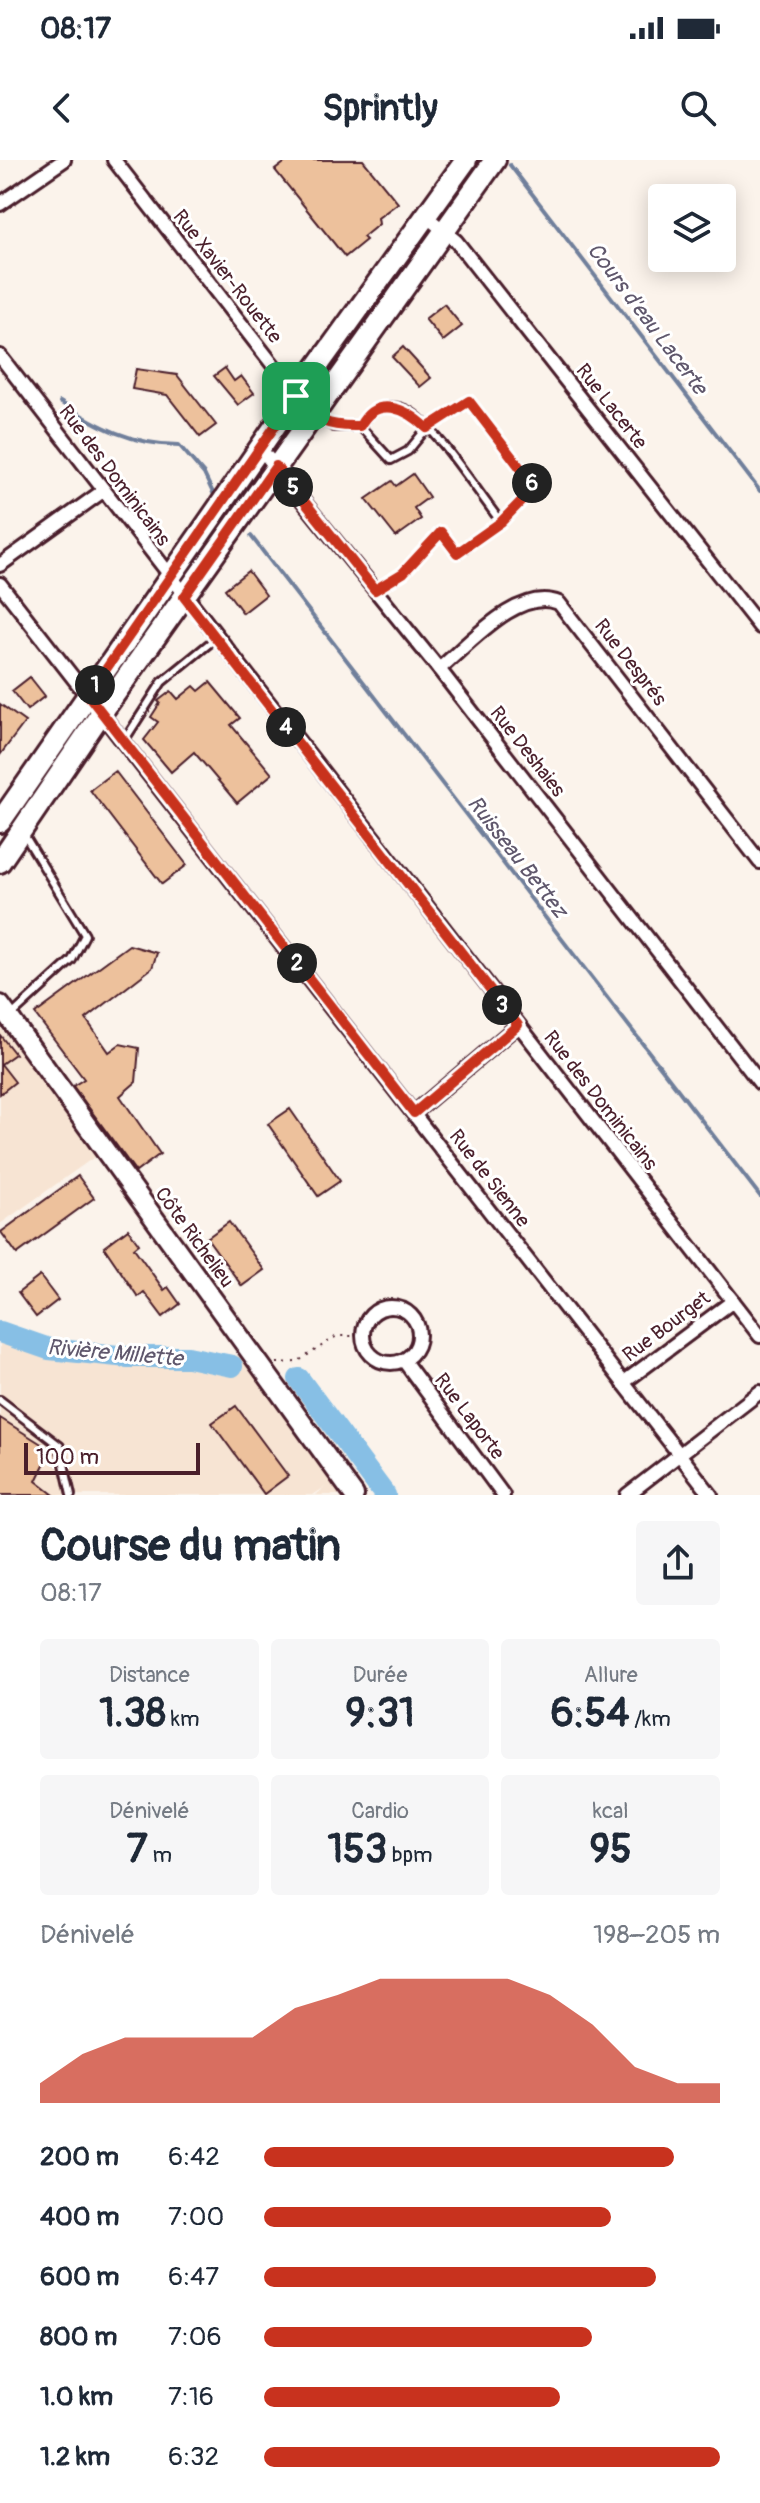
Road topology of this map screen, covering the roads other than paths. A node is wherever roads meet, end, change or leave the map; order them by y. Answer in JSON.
{"nodes":[{"id":1,"x":64,"y":160,"type":"edge"},
{"id":2,"x":114,"y":160,"type":"edge"},
{"id":3,"x":466,"y":160,"type":"edge"},
{"id":4,"x":495,"y":160,"type":"edge"},
{"id":5,"x":0,"y":204,"type":"edge"},
{"id":6,"x":426,"y":216,"type":"junction"},
{"id":7,"x":445,"y":231,"type":"junction"},
{"id":8,"x":0,"y":356,"type":"edge"},
{"id":9,"x":296,"y":396,"type":"junction"},
{"id":10,"x":312,"y":415,"type":"junction"},
{"id":11,"x":360,"y":426,"type":"junction"},
{"id":12,"x":427,"y":428,"type":"junction"},
{"id":13,"x":260,"y":448,"type":"junction"},
{"id":14,"x":276,"y":466,"type":"junction"},
{"id":15,"x":103,"y":491,"type":"junction"},
{"id":16,"x":501,"y":522,"type":"junction"},
{"id":17,"x":0,"y":565,"type":"edge"},
{"id":18,"x":169,"y":578,"type":"junction"},
{"id":19,"x":0,"y":584,"type":"edge"},
{"id":20,"x":375,"y":590,"type":"junction"},
{"id":21,"x":184,"y":597,"type":"junction"},
{"id":22,"x":760,"y":627,"type":"edge"},
{"id":23,"x":216,"y":638,"type":"junction"},
{"id":24,"x":439,"y":669,"type":"junction"},
{"id":25,"x":88,"y":695,"type":"junction"},
{"id":26,"x":102,"y":712,"type":"junction"},
{"id":27,"x":124,"y":741,"type":"junction"},
{"id":28,"x":3,"y":810,"type":"edge"},
{"id":29,"x":21,"y":831,"type":"junction"},
{"id":30,"x":0,"y":862,"type":"edge"},
{"id":31,"x":760,"y":862,"type":"edge"},
{"id":32,"x":4,"y":1012,"type":"edge"},
{"id":33,"x":518,"y":1025,"type":"junction"},
{"id":34,"x":760,"y":1083,"type":"edge"},
{"id":35,"x":414,"y":1113,"type":"junction"},
{"id":36,"x":733,"y":1301,"type":"junction"},
{"id":37,"x":760,"y":1336,"type":"edge"},
{"id":38,"x":404,"y":1361,"type":"junction"},
{"id":39,"x":623,"y":1383,"type":"junction"},
{"id":40,"x":760,"y":1392,"type":"edge"},
{"id":41,"x":0,"y":1400,"type":"edge"},
{"id":42,"x":680,"y":1456,"type":"junction"},
{"id":43,"x":71,"y":1495,"type":"edge"},
{"id":44,"x":354,"y":1495,"type":"edge"},
{"id":45,"x":503,"y":1495,"type":"edge"},
{"id":46,"x":627,"y":1495,"type":"edge"},
{"id":47,"x":711,"y":1495,"type":"edge"}],
"edges":[{"from":1,"to":5,"type":"street"},
{"from":2,"to":9,"type":"street","name":"Rue Xavier-Rouette"},
{"from":3,"to":6,"type":"main road"},
{"from":4,"to":7,"type":"main road"},
{"from":6,"to":7,"type":"street","name":"Rue Lacerte"},
{"from":6,"to":9,"type":"main road"},
{"from":7,"to":10,"type":"main road"},
{"from":7,"to":22,"type":"street","name":"Rue Lacerte"},
{"from":8,"to":15,"type":"street","name":"Rue des Dominicains"},
{"from":9,"to":10,"type":"street","name":"Rue Xavier-Rouette"},
{"from":9,"to":13,"type":"main road"},
{"from":10,"to":11,"type":"lane"},
{"from":10,"to":14,"type":"main road"},
{"from":11,"to":12,"type":"lane"},
{"from":11,"to":12,"type":"lane"},
{"from":12,"to":16,"type":"lane"},
{"from":12,"to":16,"type":"lane"},
{"from":13,"to":14,"type":"street","name":"Rue Deshaies"},
{"from":13,"to":18,"type":"main road"},
{"from":14,"to":20,"type":"street","name":"Rue Deshaies"},
{"from":14,"to":21,"type":"main road"},
{"from":15,"to":17,"type":"street"},
{"from":15,"to":18,"type":"street","name":"Rue des Dominicains"},
{"from":16,"to":20,"type":"lane"},
{"from":18,"to":21,"type":"street","name":"Rue des Dominicains"},
{"from":18,"to":25,"type":"main road"},
{"from":19,"to":25,"type":"street","name":"Rue de Sienne"},
{"from":20,"to":24,"type":"street","name":"Rue Deshaies"},
{"from":21,"to":23,"type":"street","name":"Rue des Dominicains"},
{"from":21,"to":26,"type":"main road"},
{"from":23,"to":27,"type":"lane"},
{"from":23,"to":33,"type":"street","name":"Rue des Dominicains"},
{"from":24,"to":31,"type":"street","name":"Rue Després"},
{"from":24,"to":34,"type":"street","name":"Rue Deshaies"},
{"from":25,"to":26,"type":"street","name":"Rue de Sienne"},
{"from":25,"to":28,"type":"main road"},
{"from":26,"to":27,"type":"street","name":"Rue de Sienne"},
{"from":26,"to":29,"type":"main road"},
{"from":27,"to":35,"type":"street","name":"Rue de Sienne"},
{"from":29,"to":30,"type":"main road"},
{"from":29,"to":32,"type":"lane"},
{"from":32,"to":44,"type":"street","name":"Côte Richelieu"},
{"from":33,"to":35,"type":"street"},
{"from":33,"to":36,"type":"street","name":"Rue des Dominicains"},
{"from":35,"to":39,"type":"street","name":"Rue de Sienne"},
{"from":36,"to":37,"type":"street","name":"Rue des Dominicains"},
{"from":36,"to":39,"type":"street","name":"Rue Bourget"},
{"from":38,"to":38,"type":"street"},
{"from":38,"to":45,"type":"street","name":"Rue Laporte"},
{"from":39,"to":42,"type":"street","name":"Rue de Sienne"},
{"from":40,"to":42,"type":"street"},
{"from":41,"to":43,"type":"lane"},
{"from":42,"to":46,"type":"street"},
{"from":42,"to":47,"type":"street","name":"Rue de Sienne"}]}
